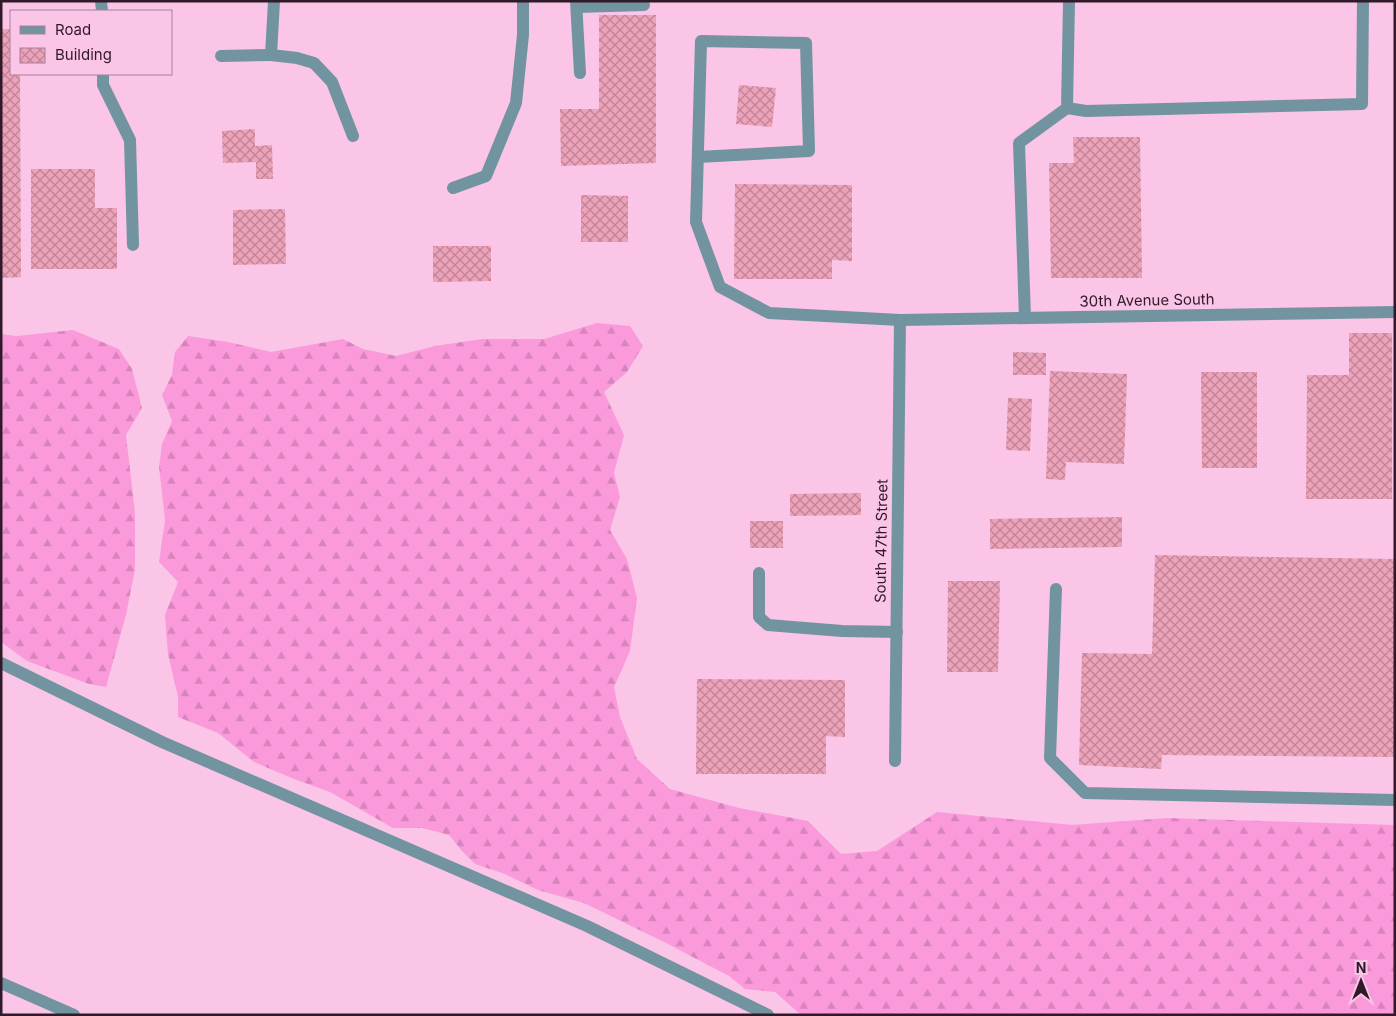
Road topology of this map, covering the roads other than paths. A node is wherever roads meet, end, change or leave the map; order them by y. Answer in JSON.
{"nodes":[{"id":1,"x":274,"y":1,"type":"edge"},
{"id":2,"x":523,"y":1,"type":"edge"},
{"id":3,"x":1069,"y":1,"type":"edge"},
{"id":4,"x":1363,"y":1,"type":"edge"},
{"id":5,"x":577,"y":4,"type":"edge"},
{"id":6,"x":644,"y":5,"type":"dead end"},
{"id":7,"x":271,"y":55,"type":"junction"},
{"id":8,"x":221,"y":56,"type":"dead end"},
{"id":9,"x":580,"y":73,"type":"dead end"},
{"id":10,"x":103,"y":75,"type":"edge"},
{"id":11,"x":1067,"y":108,"type":"junction"},
{"id":12,"x":353,"y":136,"type":"dead end"},
{"id":13,"x":698,"y":157,"type":"junction"},
{"id":14,"x":453,"y":188,"type":"dead end"},
{"id":15,"x":133,"y":245,"type":"dead end"},
{"id":16,"x":1395,"y":312,"type":"edge"},
{"id":17,"x":1025,"y":318,"type":"junction"},
{"id":18,"x":900,"y":320,"type":"junction"},
{"id":19,"x":759,"y":573,"type":"dead end"},
{"id":20,"x":1056,"y":589,"type":"dead end"},
{"id":21,"x":897,"y":632,"type":"junction"},
{"id":22,"x":1,"y":663,"type":"edge"},
{"id":23,"x":895,"y":761,"type":"dead end"},
{"id":24,"x":1395,"y":800,"type":"edge"},
{"id":25,"x":1,"y":983,"type":"edge"},
{"id":26,"x":74,"y":1015,"type":"edge"},
{"id":27,"x":768,"y":1015,"type":"edge"}],
"edges":[{"from":1,"to":7,"type":"street"},
{"from":2,"to":14,"type":"street"},
{"from":3,"to":11,"type":"street"},
{"from":4,"to":11,"type":"street"},
{"from":5,"to":6,"type":"street"},
{"from":5,"to":9,"type":"street"},
{"from":7,"to":8,"type":"street"},
{"from":7,"to":12,"type":"street"},
{"from":10,"to":15,"type":"street"},
{"from":11,"to":17,"type":"street"},
{"from":13,"to":13,"type":"street","name":"30th Avenue South"},
{"from":13,"to":18,"type":"street","name":"30th Avenue South"},
{"from":16,"to":17,"type":"street","name":"30th Avenue South"},
{"from":17,"to":18,"type":"street","name":"30th Avenue South"},
{"from":18,"to":21,"type":"street","name":"South 47th Street"},
{"from":19,"to":21,"type":"street"},
{"from":20,"to":24,"type":"street"},
{"from":21,"to":23,"type":"street","name":"South 47th Street"},
{"from":22,"to":27,"type":"street"},
{"from":25,"to":26,"type":"street"}]}
